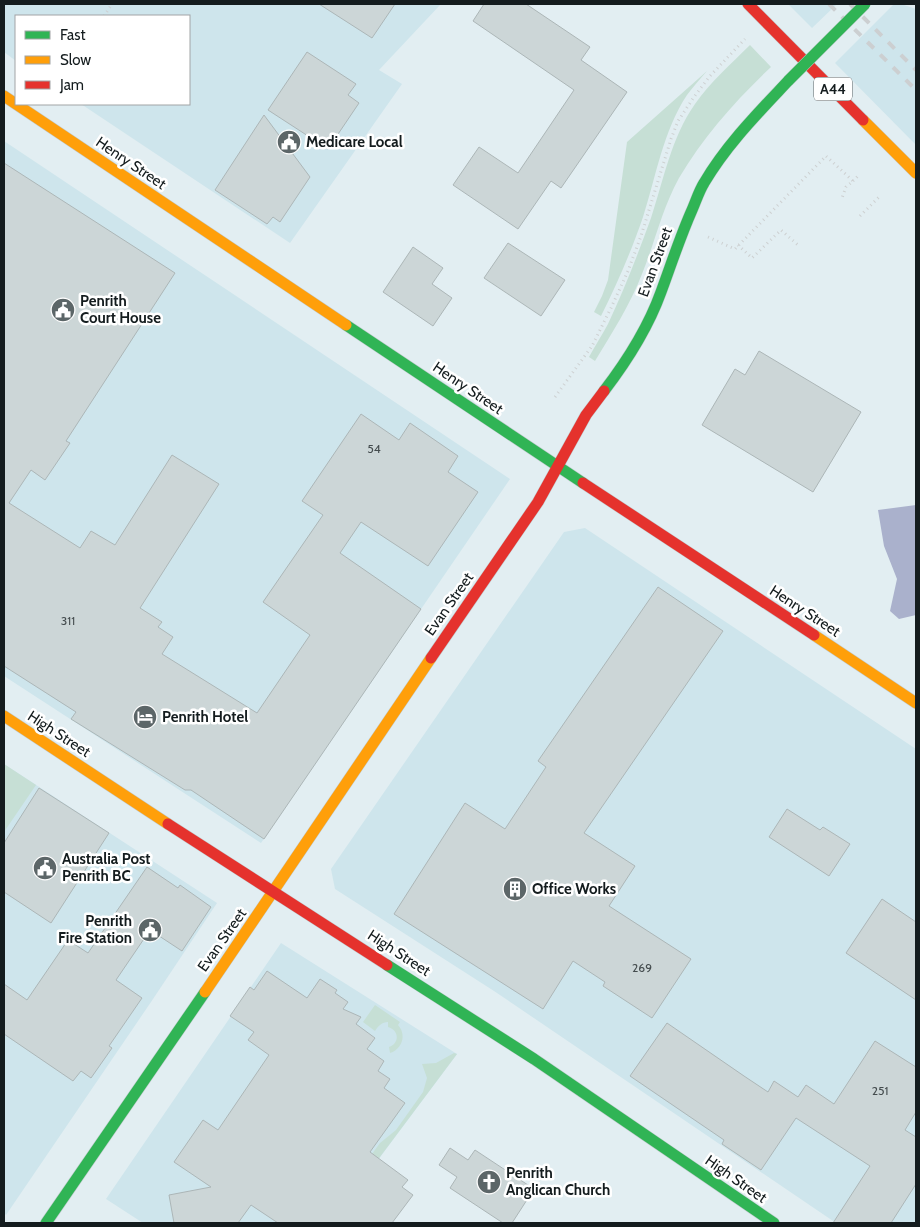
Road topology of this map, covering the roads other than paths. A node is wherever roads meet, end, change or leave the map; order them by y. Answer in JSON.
{"nodes":[{"id":1,"x":748,"y":4,"type":"edge"},
{"id":2,"x":865,"y":4,"type":"edge"},
{"id":3,"x":4,"y":96,"type":"edge"},
{"id":4,"x":15,"y":103,"type":"edge"},
{"id":5,"x":17,"y":105,"type":"edge"},
{"id":6,"x":916,"y":173,"type":"edge"},
{"id":7,"x":558,"y":466,"type":"junction"},
{"id":8,"x":916,"y":703,"type":"edge"},
{"id":9,"x":4,"y":716,"type":"edge"},
{"id":10,"x":274,"y":892,"type":"junction"},
{"id":11,"x":46,"y":1223,"type":"edge"},
{"id":12,"x":774,"y":1223,"type":"edge"}],
"edges":[{"from":1,"to":6,"type":"main road","number":"A44"},
{"from":2,"to":7,"type":"main road","name":"Evan Street","bridge":true},
{"from":3,"to":4,"type":"main road","name":"Henry Street"},
{"from":5,"to":7,"type":"main road","name":"Henry Street"},
{"from":7,"to":8,"type":"main road","name":"Henry Street"},
{"from":7,"to":10,"type":"main road","name":"Evan Street"},
{"from":9,"to":10,"type":"main road","name":"High Street"},
{"from":10,"to":11,"type":"main road","name":"Evan Street"},
{"from":10,"to":12,"type":"main road","name":"High Street"}]}
